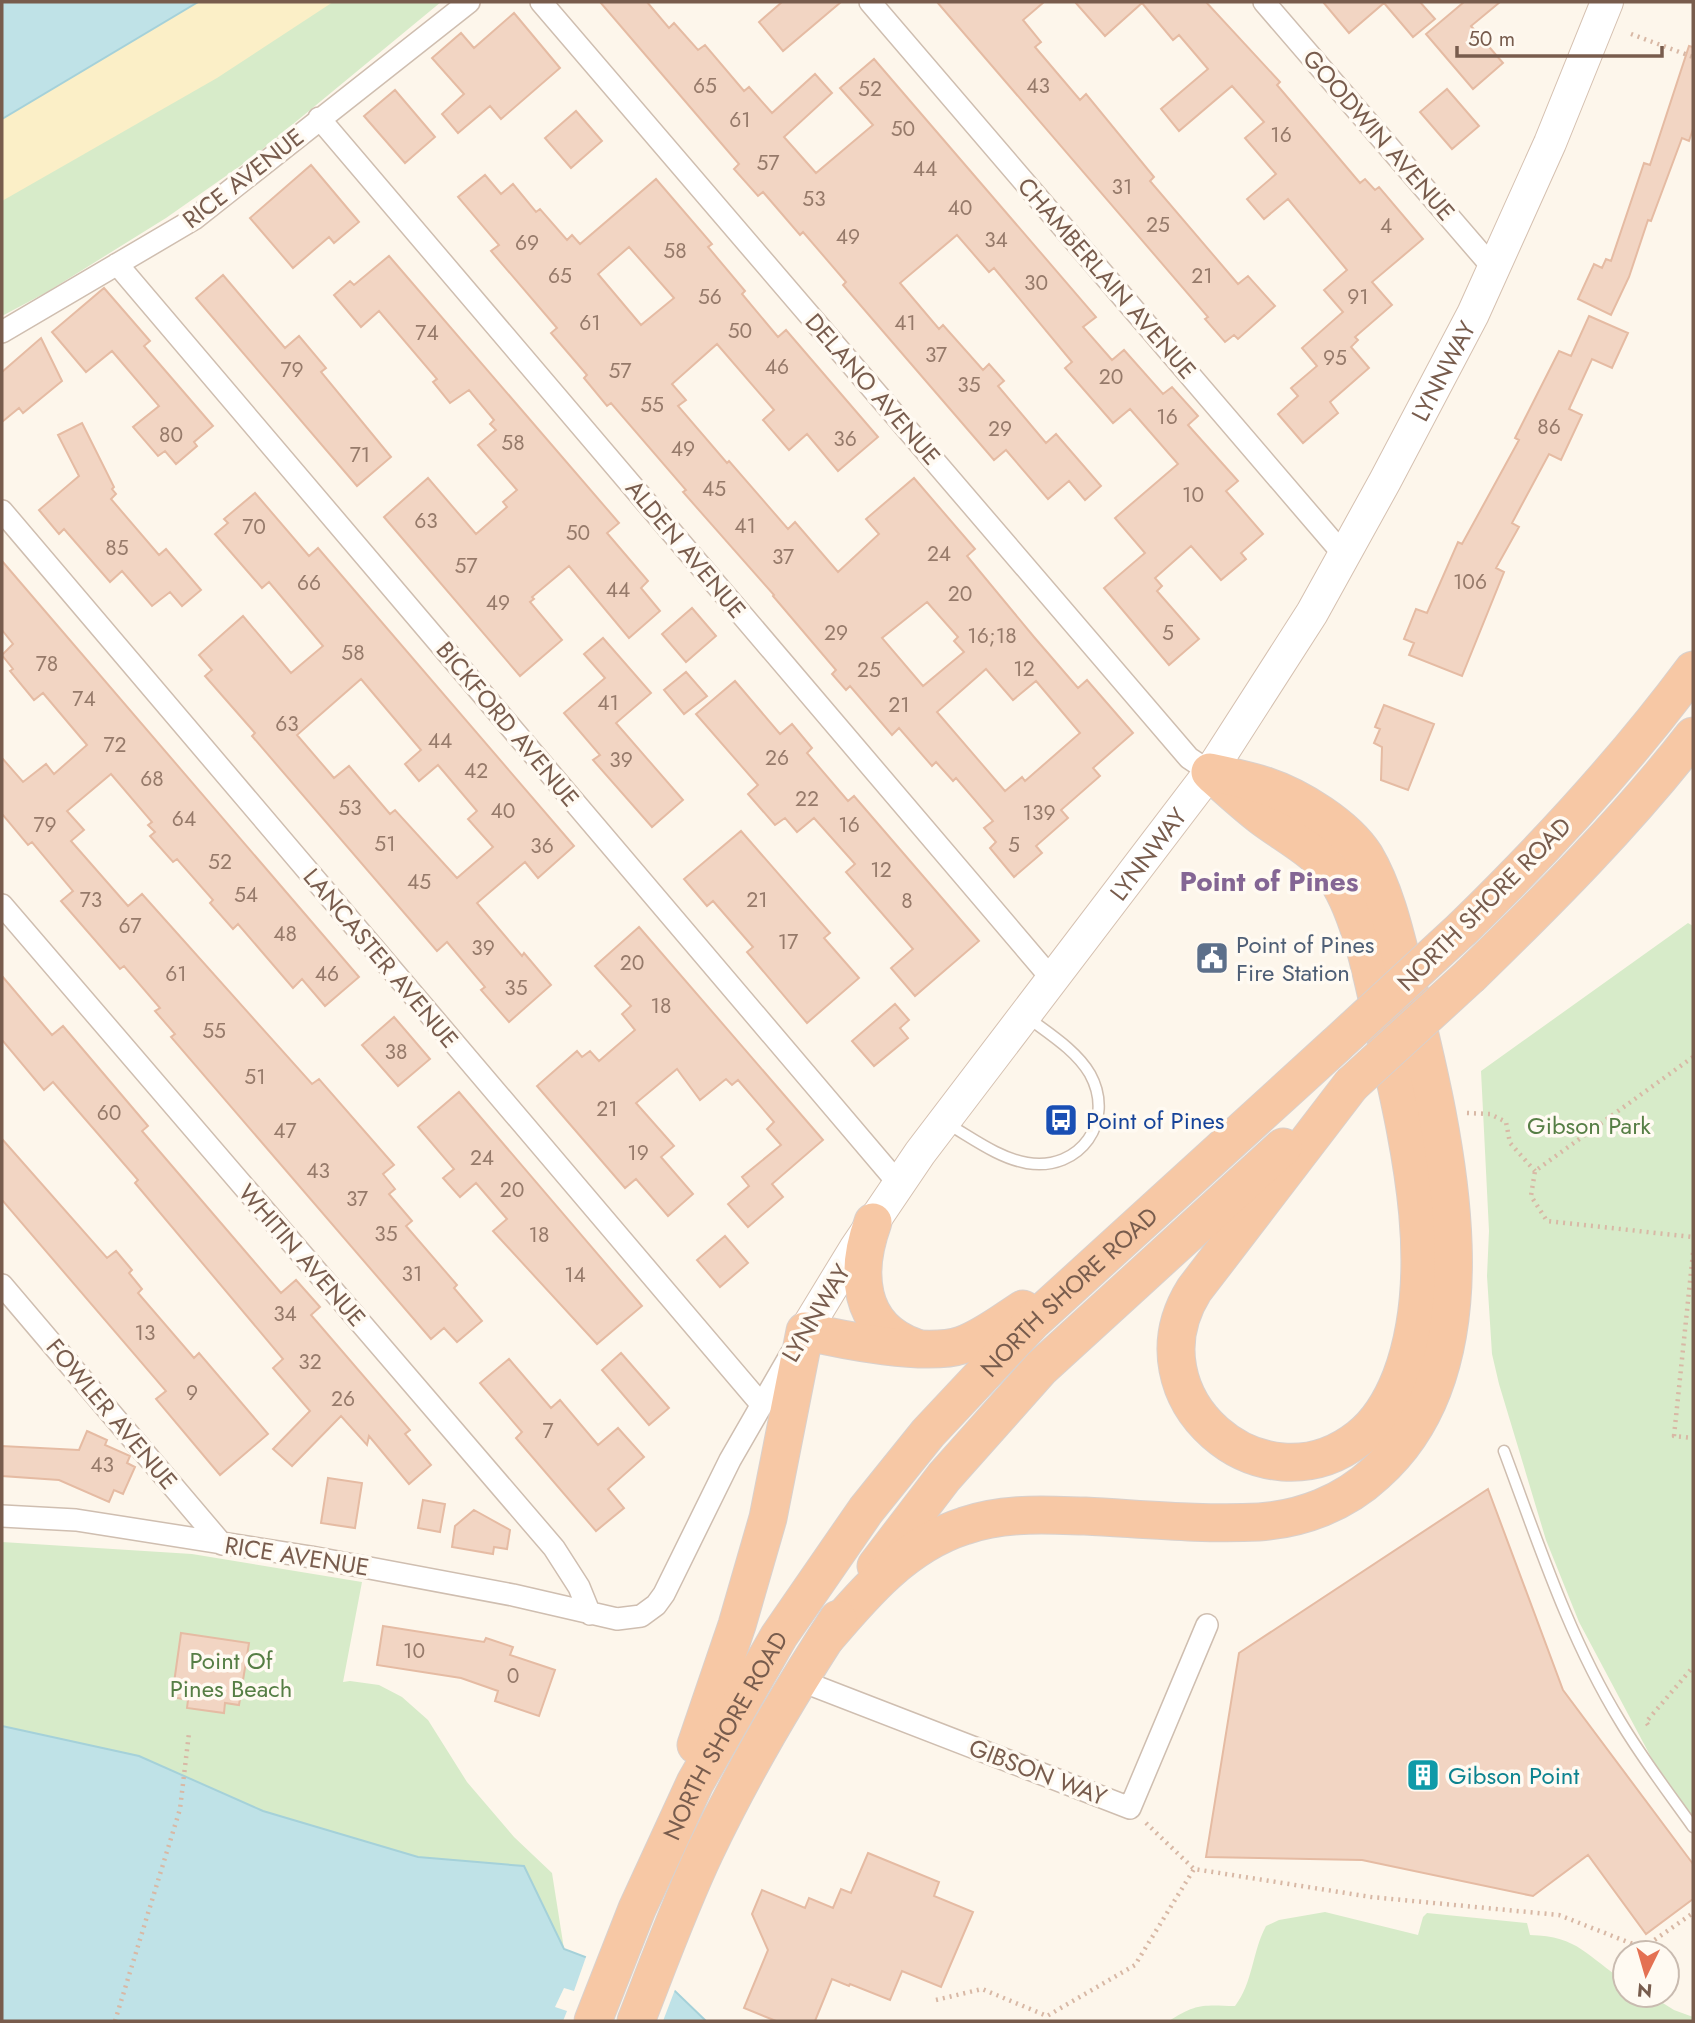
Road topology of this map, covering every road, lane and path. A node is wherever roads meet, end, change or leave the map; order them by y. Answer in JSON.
{"nodes":[{"id":1,"x":469,"y":2,"type":"edge"},
{"id":2,"x":541,"y":2,"type":"edge"},
{"id":3,"x":870,"y":2,"type":"edge"},
{"id":4,"x":1264,"y":2,"type":"edge"},
{"id":5,"x":1607,"y":2,"type":"edge"},
{"id":6,"x":1631,"y":34,"type":"dead end"},
{"id":7,"x":1693,"y":57,"type":"edge"},
{"id":8,"x":319,"y":118,"type":"junction"},
{"id":9,"x":117,"y":264,"type":"junction"},
{"id":10,"x":1494,"y":269,"type":"junction"},
{"id":11,"x":2,"y":332,"type":"edge"},
{"id":12,"x":2,"y":511,"type":"edge"},
{"id":13,"x":1344,"y":555,"type":"junction"},
{"id":14,"x":1693,"y":670,"type":"edge"},
{"id":15,"x":1693,"y":736,"type":"edge"},
{"id":16,"x":1210,"y":772,"type":"junction"},
{"id":17,"x":2,"y":905,"type":"edge"},
{"id":18,"x":1052,"y":979,"type":"junction"},
{"id":19,"x":1024,"y":1015,"type":"junction"},
{"id":20,"x":1693,"y":1057,"type":"edge"},
{"id":21,"x":1351,"y":1085,"type":"junction"},
{"id":22,"x":1455,"y":1113,"type":"dead end"},
{"id":23,"x":944,"y":1121,"type":"junction"},
{"id":24,"x":1535,"y":1171,"type":"junction"},
{"id":25,"x":898,"y":1184,"type":"junction"},
{"id":26,"x":873,"y":1222,"type":"junction"},
{"id":27,"x":1693,"y":1237,"type":"edge"},
{"id":28,"x":1108,"y":1251,"type":"junction"},
{"id":29,"x":1693,"y":1253,"type":"edge"},
{"id":30,"x":2,"y":1285,"type":"edge"},
{"id":31,"x":805,"y":1331,"type":"junction"},
{"id":32,"x":922,"y":1349,"type":"junction"},
{"id":33,"x":761,"y":1404,"type":"junction"},
{"id":34,"x":1693,"y":1438,"type":"edge"},
{"id":35,"x":1504,"y":1451,"type":"dead end"},
{"id":36,"x":2,"y":1516,"type":"edge"},
{"id":37,"x":222,"y":1544,"type":"junction"},
{"id":38,"x":590,"y":1614,"type":"junction"},
{"id":39,"x":1207,"y":1625,"type":"dead end"},
{"id":40,"x":826,"y":1638,"type":"junction"},
{"id":41,"x":1693,"y":1667,"type":"edge"},
{"id":42,"x":799,"y":1680,"type":"junction"},
{"id":43,"x":1646,"y":1722,"type":"dead end"},
{"id":44,"x":189,"y":1733,"type":"dead end"},
{"id":45,"x":1130,"y":1808,"type":"junction"},
{"id":46,"x":1693,"y":1827,"type":"edge"},
{"id":47,"x":1194,"y":1869,"type":"junction"},
{"id":48,"x":651,"y":1876,"type":"junction"},
{"id":49,"x":1693,"y":1913,"type":"edge"},
{"id":50,"x":936,"y":2000,"type":"dead end"},
{"id":51,"x":115,"y":2021,"type":"edge"},
{"id":52,"x":593,"y":2021,"type":"edge"},
{"id":53,"x":636,"y":2021,"type":"edge"}],
"edges":[{"from":1,"to":8,"type":"street","name":"RICE AVENUE"},
{"from":2,"to":16,"type":"street","name":"DELANO AVENUE"},
{"from":3,"to":13,"type":"street","name":"CHAMBERLAIN AVENUE"},
{"from":4,"to":10,"type":"street","name":"GOODWIN AVENUE"},
{"from":5,"to":10,"type":"main road","name":"LYNNWAY"},
{"from":6,"to":7,"type":"path"},
{"from":8,"to":9,"type":"street","name":"RICE AVENUE"},
{"from":8,"to":18,"type":"street","name":"ALDEN AVENUE"},
{"from":9,"to":11,"type":"street","name":"RICE AVENUE"},
{"from":9,"to":25,"type":"street","name":"BICKFORD AVENUE"},
{"from":10,"to":13,"type":"main road","name":"LYNNWAY"},
{"from":12,"to":33,"type":"street","name":"LANCASTER AVENUE"},
{"from":13,"to":16,"type":"main road","name":"LYNNWAY"},
{"from":14,"to":28,"type":"highway","name":"NORTH SHORE ROAD","bridge":true},
{"from":15,"to":21,"type":"highway","name":"NORTH SHORE ROAD","bridge":true},
{"from":16,"to":18,"type":"main road","name":"LYNNWAY"},
{"from":16,"to":21,"type":"highway"},
{"from":16,"to":40,"type":"highway"},
{"from":17,"to":38,"type":"street","name":"WHITIN AVENUE"},
{"from":18,"to":19,"type":"main road","name":"LYNNWAY"},
{"from":19,"to":23,"type":"main road","name":"LYNNWAY"},
{"from":19,"to":23,"type":"lane"},
{"from":20,"to":24,"type":"path"},
{"from":21,"to":40,"type":"highway","name":"NORTH SHORE ROAD"},
{"from":22,"to":24,"type":"path"},
{"from":23,"to":25,"type":"main road","name":"LYNNWAY"},
{"from":24,"to":27,"type":"path"},
{"from":25,"to":26,"type":"main road","name":"LYNNWAY"},
{"from":26,"to":31,"type":"main road","name":"LYNNWAY"},
{"from":26,"to":32,"type":"highway"},
{"from":28,"to":32,"type":"highway"},
{"from":28,"to":48,"type":"highway","name":"NORTH SHORE ROAD"},
{"from":29,"to":34,"type":"path"},
{"from":30,"to":37,"type":"street","name":"FOWLER AVENUE"},
{"from":31,"to":32,"type":"highway"},
{"from":31,"to":33,"type":"street","name":"LYNNWAY"},
{"from":31,"to":48,"type":"highway"},
{"from":33,"to":38,"type":"street","name":"LYNNWAY"},
{"from":35,"to":46,"type":"lane"},
{"from":36,"to":37,"type":"street","name":"RICE AVENUE"},
{"from":37,"to":38,"type":"street","name":"RICE AVENUE"},
{"from":39,"to":45,"type":"street","name":"GIBSON WAY"},
{"from":40,"to":42,"type":"highway","name":"NORTH SHORE ROAD"},
{"from":41,"to":43,"type":"path"},
{"from":42,"to":45,"type":"street","name":"GIBSON WAY"},
{"from":42,"to":53,"type":"highway","name":"NORTH SHORE ROAD"},
{"from":44,"to":51,"type":"path"},
{"from":45,"to":47,"type":"path"},
{"from":47,"to":49,"type":"path"},
{"from":47,"to":50,"type":"path"},
{"from":48,"to":52,"type":"highway","name":"NORTH SHORE ROAD"}]}
